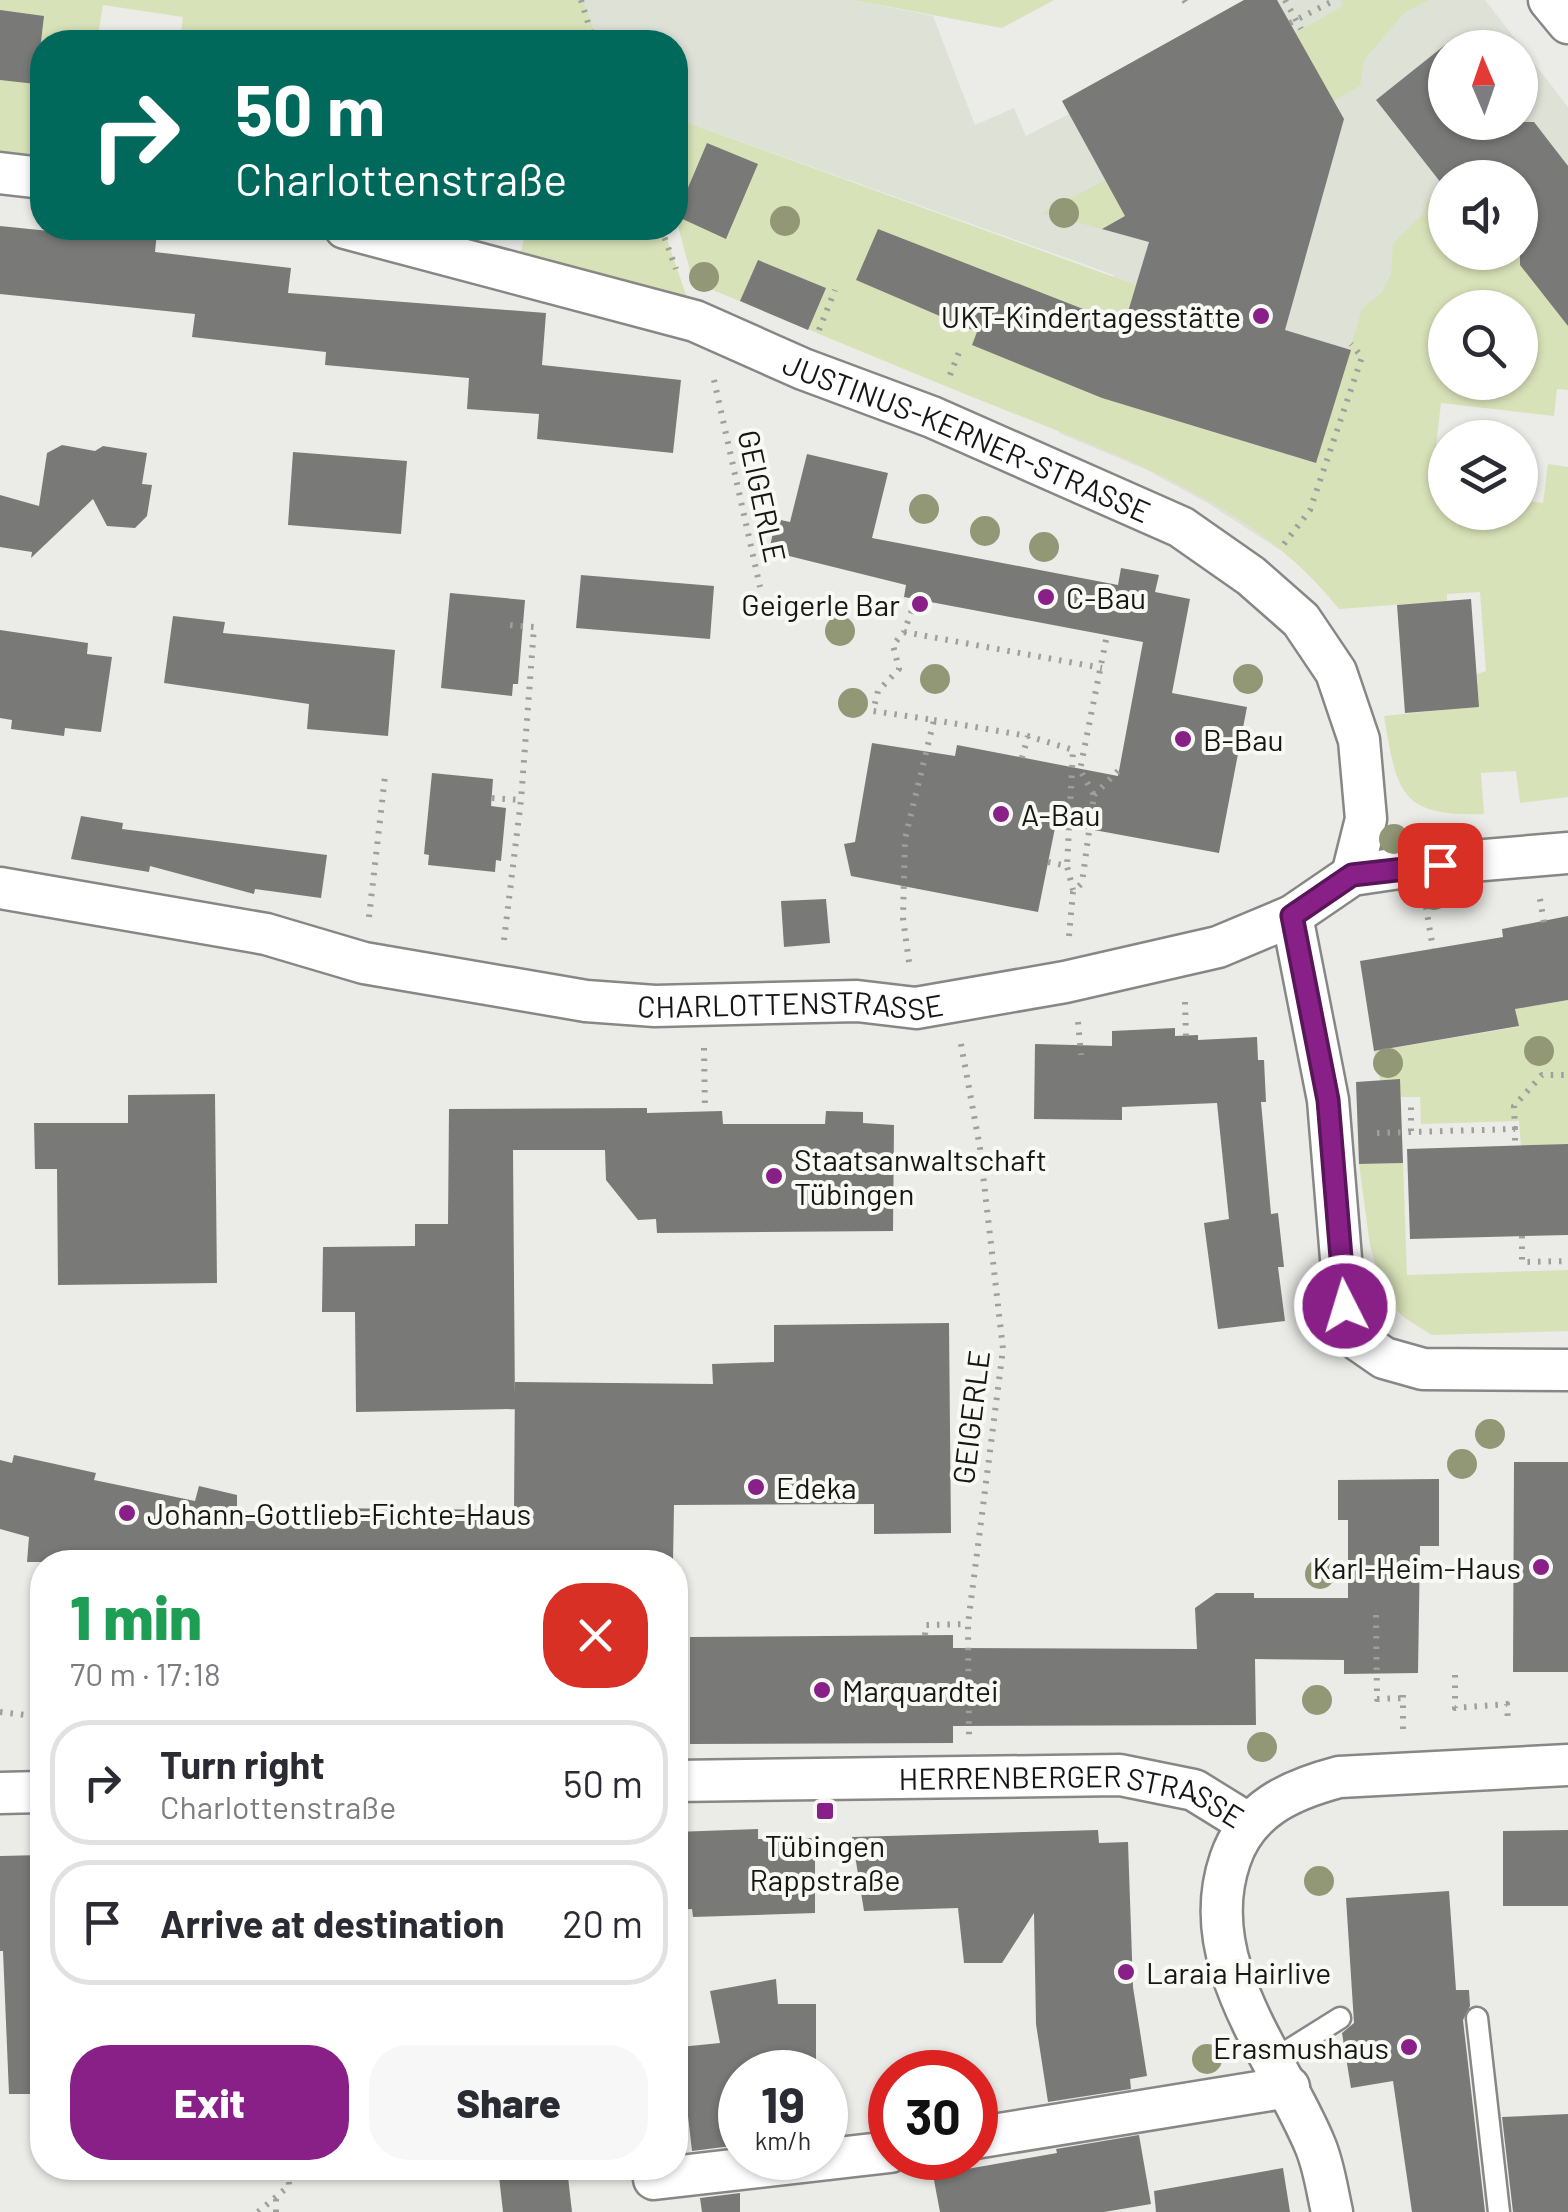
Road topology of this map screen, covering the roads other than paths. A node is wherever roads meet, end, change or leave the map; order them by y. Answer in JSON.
{"nodes":[{"id":1,"x":1550,"y":0,"type":"edge"},
{"id":2,"x":1568,"y":23,"type":"edge"},
{"id":3,"x":0,"y":173,"type":"edge"},
{"id":4,"x":30,"y":177,"type":"edge"},
{"id":5,"x":390,"y":240,"type":"edge"},
{"id":6,"x":1568,"y":853,"type":"edge"},
{"id":7,"x":1352,"y":875,"type":"junction"},
{"id":8,"x":0,"y":888,"type":"edge"},
{"id":9,"x":1292,"y":916,"type":"junction"},
{"id":10,"x":1568,"y":1370,"type":"edge"},
{"id":11,"x":1568,"y":1765,"type":"edge"},
{"id":12,"x":688,"y":1781,"type":"edge"},
{"id":13,"x":0,"y":1792,"type":"edge"},
{"id":14,"x":30,"y":1792,"type":"edge"},
{"id":15,"x":1249,"y":1824,"type":"junction"},
{"id":16,"x":1340,"y":2018,"type":"dead end"},
{"id":17,"x":1477,"y":2018,"type":"dead end"},
{"id":18,"x":1281,"y":2073,"type":"junction"},
{"id":19,"x":998,"y":2133,"type":"edge"},
{"id":20,"x":868,"y":2155,"type":"edge"},
{"id":21,"x":654,"y":2186,"type":"edge"},
{"id":22,"x":1332,"y":2212,"type":"edge"},
{"id":23,"x":1500,"y":2212,"type":"edge"}],
"edges":[{"from":1,"to":2,"type":"street"},
{"from":3,"to":4,"type":"street"},
{"from":5,"to":7,"type":"street","name":"JUSTINUS-KERNER-STRASSE"},
{"from":6,"to":7,"type":"street","name":"CHARLOTTENSTRASSE"},
{"from":7,"to":9,"type":"street","name":"CHARLOTTENSTRASSE"},
{"from":8,"to":9,"type":"street","name":"CHARLOTTENSTRASSE"},
{"from":9,"to":10,"type":"street"},
{"from":11,"to":15,"type":"street","name":"HERRENBERGER STRASSE"},
{"from":12,"to":15,"type":"street","name":"HERRENBERGER STRASSE"},
{"from":13,"to":14,"type":"street"},
{"from":15,"to":18,"type":"street"},
{"from":16,"to":18,"type":"lane"},
{"from":17,"to":23,"type":"lane"},
{"from":18,"to":19,"type":"street"},
{"from":18,"to":22,"type":"street"},
{"from":20,"to":21,"type":"street"}]}
